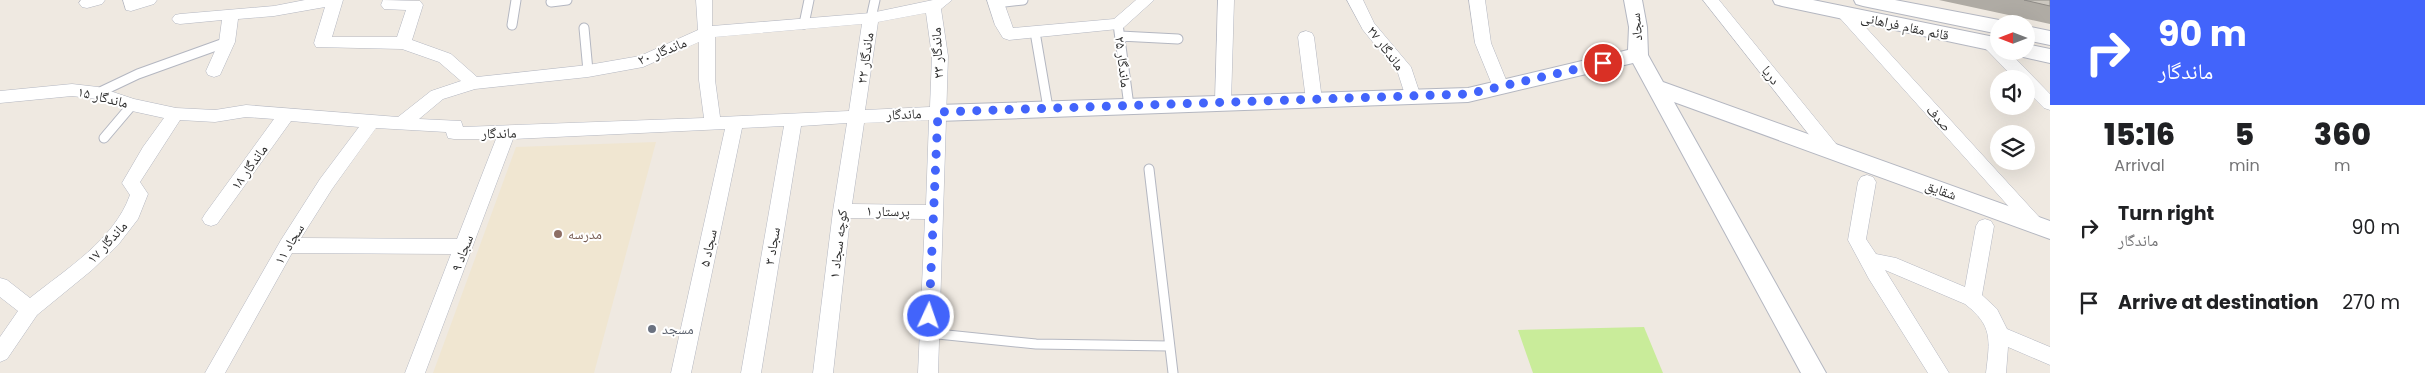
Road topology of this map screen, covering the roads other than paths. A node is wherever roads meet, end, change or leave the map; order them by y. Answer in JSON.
{"nodes":[{"id":1,"x":132,"y":0,"type":"edge"},
{"id":2,"x":149,"y":0,"type":"edge"},
{"id":3,"x":334,"y":0,"type":"edge"},
{"id":4,"x":391,"y":0,"type":"edge"},
{"id":5,"x":516,"y":0,"type":"edge"},
{"id":6,"x":567,"y":0,"type":"edge"},
{"id":7,"x":704,"y":0,"type":"edge"},
{"id":8,"x":809,"y":0,"type":"edge"},
{"id":9,"x":875,"y":0,"type":"edge"},
{"id":10,"x":1023,"y":0,"type":"edge"},
{"id":11,"x":1146,"y":0,"type":"edge"},
{"id":12,"x":1226,"y":0,"type":"edge"},
{"id":13,"x":1355,"y":0,"type":"edge"},
{"id":14,"x":1477,"y":0,"type":"edge"},
{"id":15,"x":1633,"y":0,"type":"edge"},
{"id":16,"x":1711,"y":0,"type":"edge"},
{"id":17,"x":1782,"y":0,"type":"edge"},
{"id":18,"x":1863,"y":0,"type":"edge"},
{"id":19,"x":551,"y":2,"type":"dead end"},
{"id":20,"x":995,"y":2,"type":"edge"},
{"id":21,"x":939,"y":3,"type":"edge"},
{"id":22,"x":1844,"y":13,"type":"junction"},
{"id":23,"x":232,"y":14,"type":"junction"},
{"id":24,"x":871,"y":18,"type":"junction"},
{"id":25,"x":180,"y":19,"type":"dead end"},
{"id":26,"x":804,"y":24,"type":"junction"},
{"id":27,"x":512,"y":25,"type":"dead end"},
{"id":28,"x":584,"y":28,"type":"dead end"},
{"id":29,"x":1119,"y":30,"type":"junction"},
{"id":30,"x":707,"y":32,"type":"junction"},
{"id":31,"x":1035,"y":32,"type":"junction"},
{"id":32,"x":1306,"y":37,"type":"dead end"},
{"id":33,"x":1990,"y":37,"type":"edge"},
{"id":34,"x":1990,"y":38,"type":"edge"},
{"id":35,"x":1178,"y":39,"type":"dead end"},
{"id":36,"x":227,"y":42,"type":"junction"},
{"id":37,"x":403,"y":43,"type":"junction"},
{"id":38,"x":1638,"y":55,"type":"junction"},
{"id":39,"x":214,"y":71,"type":"dead end"},
{"id":40,"x":588,"y":71,"type":"junction"},
{"id":41,"x":474,"y":83,"type":"junction"},
{"id":42,"x":1500,"y":87,"type":"junction"},
{"id":43,"x":1655,"y":87,"type":"junction"},
{"id":44,"x":2035,"y":88,"type":"edge"},
{"id":45,"x":98,"y":93,"type":"junction"},
{"id":46,"x":1413,"y":96,"type":"junction"},
{"id":47,"x":0,"y":97,"type":"edge"},
{"id":48,"x":1314,"y":100,"type":"junction"},
{"id":49,"x":1223,"y":102,"type":"junction"},
{"id":50,"x":2050,"y":104,"type":"edge"},
{"id":51,"x":132,"y":105,"type":"junction"},
{"id":52,"x":1129,"y":106,"type":"junction"},
{"id":53,"x":1048,"y":108,"type":"junction"},
{"id":54,"x":938,"y":112,"type":"junction"},
{"id":55,"x":176,"y":114,"type":"junction"},
{"id":56,"x":286,"y":115,"type":"junction"},
{"id":57,"x":856,"y":116,"type":"junction"},
{"id":58,"x":794,"y":119,"type":"junction"},
{"id":59,"x":372,"y":121,"type":"junction"},
{"id":60,"x":735,"y":122,"type":"junction"},
{"id":61,"x":713,"y":123,"type":"junction"},
{"id":62,"x":401,"y":124,"type":"junction"},
{"id":63,"x":507,"y":133,"type":"junction"},
{"id":64,"x":104,"y":138,"type":"dead end"},
{"id":65,"x":1831,"y":150,"type":"junction"},
{"id":66,"x":1149,"y":169,"type":"dead end"},
{"id":67,"x":1867,"y":182,"type":"dead end"},
{"id":68,"x":842,"y":211,"type":"junction"},
{"id":69,"x":934,"y":212,"type":"junction"},
{"id":70,"x":211,"y":220,"type":"dead end"},
{"id":71,"x":1985,"y":226,"type":"dead end"},
{"id":72,"x":2042,"y":226,"type":"edge"},
{"id":73,"x":287,"y":245,"type":"junction"},
{"id":74,"x":464,"y":247,"type":"junction"},
{"id":75,"x":1873,"y":265,"type":"junction"},
{"id":76,"x":0,"y":286,"type":"edge"},
{"id":77,"x":1972,"y":298,"type":"junction"},
{"id":78,"x":30,"y":309,"type":"junction"},
{"id":79,"x":928,"y":333,"type":"junction"},
{"id":80,"x":2000,"y":336,"type":"junction"},
{"id":81,"x":1169,"y":346,"type":"junction"},
{"id":82,"x":0,"y":353,"type":"edge"},
{"id":83,"x":2050,"y":356,"type":"edge"},
{"id":84,"x":215,"y":373,"type":"edge"},
{"id":85,"x":415,"y":373,"type":"edge"},
{"id":86,"x":680,"y":373,"type":"edge"},
{"id":87,"x":751,"y":373,"type":"edge"},
{"id":88,"x":823,"y":373,"type":"edge"},
{"id":89,"x":928,"y":373,"type":"edge"},
{"id":90,"x":1173,"y":373,"type":"edge"},
{"id":91,"x":1814,"y":373,"type":"edge"},
{"id":92,"x":1939,"y":373,"type":"edge"},
{"id":93,"x":1996,"y":373,"type":"edge"}],
"edges":[{"from":1,"to":2,"type":"street"},
{"from":3,"to":23,"type":"street"},
{"from":3,"to":37,"type":"street"},
{"from":4,"to":37,"type":"street"},
{"from":5,"to":27,"type":"lane"},
{"from":6,"to":19,"type":"lane"},
{"from":7,"to":30,"type":"street"},
{"from":8,"to":26,"type":"lane"},
{"from":9,"to":24,"type":"lane","name":"ماندگار ۲۲"},
{"from":10,"to":20,"type":"lane"},
{"from":11,"to":29,"type":"street","name":"ماندگار ۲۵"},
{"from":12,"to":49,"type":"street"},
{"from":13,"to":46,"type":"street","name":"ماندگار ۲۷"},
{"from":14,"to":42,"type":"street"},
{"from":15,"to":38,"type":"street","name":"سجاد"},
{"from":16,"to":65,"type":"street","name":"دریا"},
{"from":17,"to":22,"type":"street","name":"قائم مقام فراهانی"},
{"from":18,"to":33,"type":"street","name":"قائم مقام فراهانی"},
{"from":20,"to":31,"type":"street"},
{"from":21,"to":24,"type":"street","name":"ماندگار ۲۰"},
{"from":21,"to":54,"type":"street","name":"ماندگار ۲۳"},
{"from":22,"to":34,"type":"street","name":"قائم مقام فراهانی"},
{"from":22,"to":72,"type":"street","name":"صدف"},
{"from":23,"to":25,"type":"street"},
{"from":23,"to":36,"type":"street"},
{"from":24,"to":26,"type":"street","name":"ماندگار ۲۰"},
{"from":24,"to":57,"type":"street","name":"ماندگار ۲۲"},
{"from":26,"to":30,"type":"street","name":"ماندگار ۲۰"},
{"from":28,"to":40,"type":"lane"},
{"from":29,"to":31,"type":"street"},
{"from":29,"to":35,"type":"lane"},
{"from":29,"to":52,"type":"lane","name":"ماندگار ۲۵"},
{"from":30,"to":40,"type":"street","name":"ماندگار ۲۰"},
{"from":30,"to":61,"type":"street"},
{"from":31,"to":53,"type":"lane"},
{"from":32,"to":48,"type":"street"},
{"from":36,"to":39,"type":"street"},
{"from":36,"to":45,"type":"lane"},
{"from":37,"to":41,"type":"street"},
{"from":38,"to":42,"type":"street","name":"ماندگار"},
{"from":38,"to":43,"type":"street"},
{"from":40,"to":41,"type":"street","name":"ماندگار ۲۰"},
{"from":41,"to":62,"type":"street","name":"ماندگار ۲۰"},
{"from":42,"to":46,"type":"street","name":"ماندگار"},
{"from":43,"to":65,"type":"street","name":"شقایق"},
{"from":43,"to":91,"type":"street"},
{"from":44,"to":50,"type":"street"},
{"from":45,"to":47,"type":"street","name":"ماندگار ۱۵"},
{"from":45,"to":51,"type":"street","name":"ماندگار ۱۵"},
{"from":46,"to":48,"type":"street","name":"ماندگار"},
{"from":48,"to":49,"type":"street","name":"ماندگار"},
{"from":49,"to":52,"type":"street","name":"ماندگار"},
{"from":51,"to":55,"type":"street","name":"ماندگار ۱۵"},
{"from":51,"to":64,"type":"lane"},
{"from":52,"to":53,"type":"street","name":"ماندگار"},
{"from":53,"to":54,"type":"street","name":"ماندگار"},
{"from":54,"to":57,"type":"street","name":"ماندگار"},
{"from":54,"to":69,"type":"street","name":"ماندگار ۲۳"},
{"from":55,"to":56,"type":"street","name":"ماندگار"},
{"from":55,"to":78,"type":"street","name":"ماندگار ۱۷"},
{"from":56,"to":59,"type":"street","name":"ماندگار"},
{"from":56,"to":70,"type":"street","name":"ماندگار ۱۸"},
{"from":57,"to":58,"type":"street","name":"ماندگار"},
{"from":57,"to":68,"type":"street","name":"کوچه سجاد ۱"},
{"from":58,"to":60,"type":"street","name":"ماندگار"},
{"from":58,"to":87,"type":"street","name":"سجاد ۳"},
{"from":59,"to":62,"type":"street","name":"ماندگار"},
{"from":59,"to":73,"type":"street","name":"سجاد ۱۱"},
{"from":60,"to":61,"type":"street","name":"ماندگار"},
{"from":60,"to":86,"type":"street","name":"سجاد ۵"},
{"from":61,"to":63,"type":"street","name":"ماندگار"},
{"from":62,"to":63,"type":"street","name":"ماندگار"},
{"from":63,"to":74,"type":"street","name":"سجاد ۹"},
{"from":65,"to":72,"type":"street","name":"شقایق"},
{"from":66,"to":81,"type":"lane"},
{"from":67,"to":75,"type":"street"},
{"from":68,"to":69,"type":"street","name":"پرستار ۱"},
{"from":68,"to":88,"type":"street","name":"کوچه سجاد ۱"},
{"from":69,"to":79,"type":"street","name":"ماندگار ۲۳"},
{"from":71,"to":77,"type":"street"},
{"from":73,"to":74,"type":"street"},
{"from":73,"to":84,"type":"street","name":"سجاد ۱۱"},
{"from":74,"to":85,"type":"street","name":"سجاد ۹"},
{"from":75,"to":77,"type":"street"},
{"from":75,"to":92,"type":"street"},
{"from":76,"to":78,"type":"street"},
{"from":77,"to":80,"type":"street"},
{"from":78,"to":82,"type":"street","name":"ماندگار ۱۷"},
{"from":79,"to":81,"type":"lane"},
{"from":79,"to":89,"type":"street","name":"ماندگار ۲۳"},
{"from":80,"to":83,"type":"street"},
{"from":80,"to":93,"type":"street"},
{"from":81,"to":90,"type":"lane"}]}
